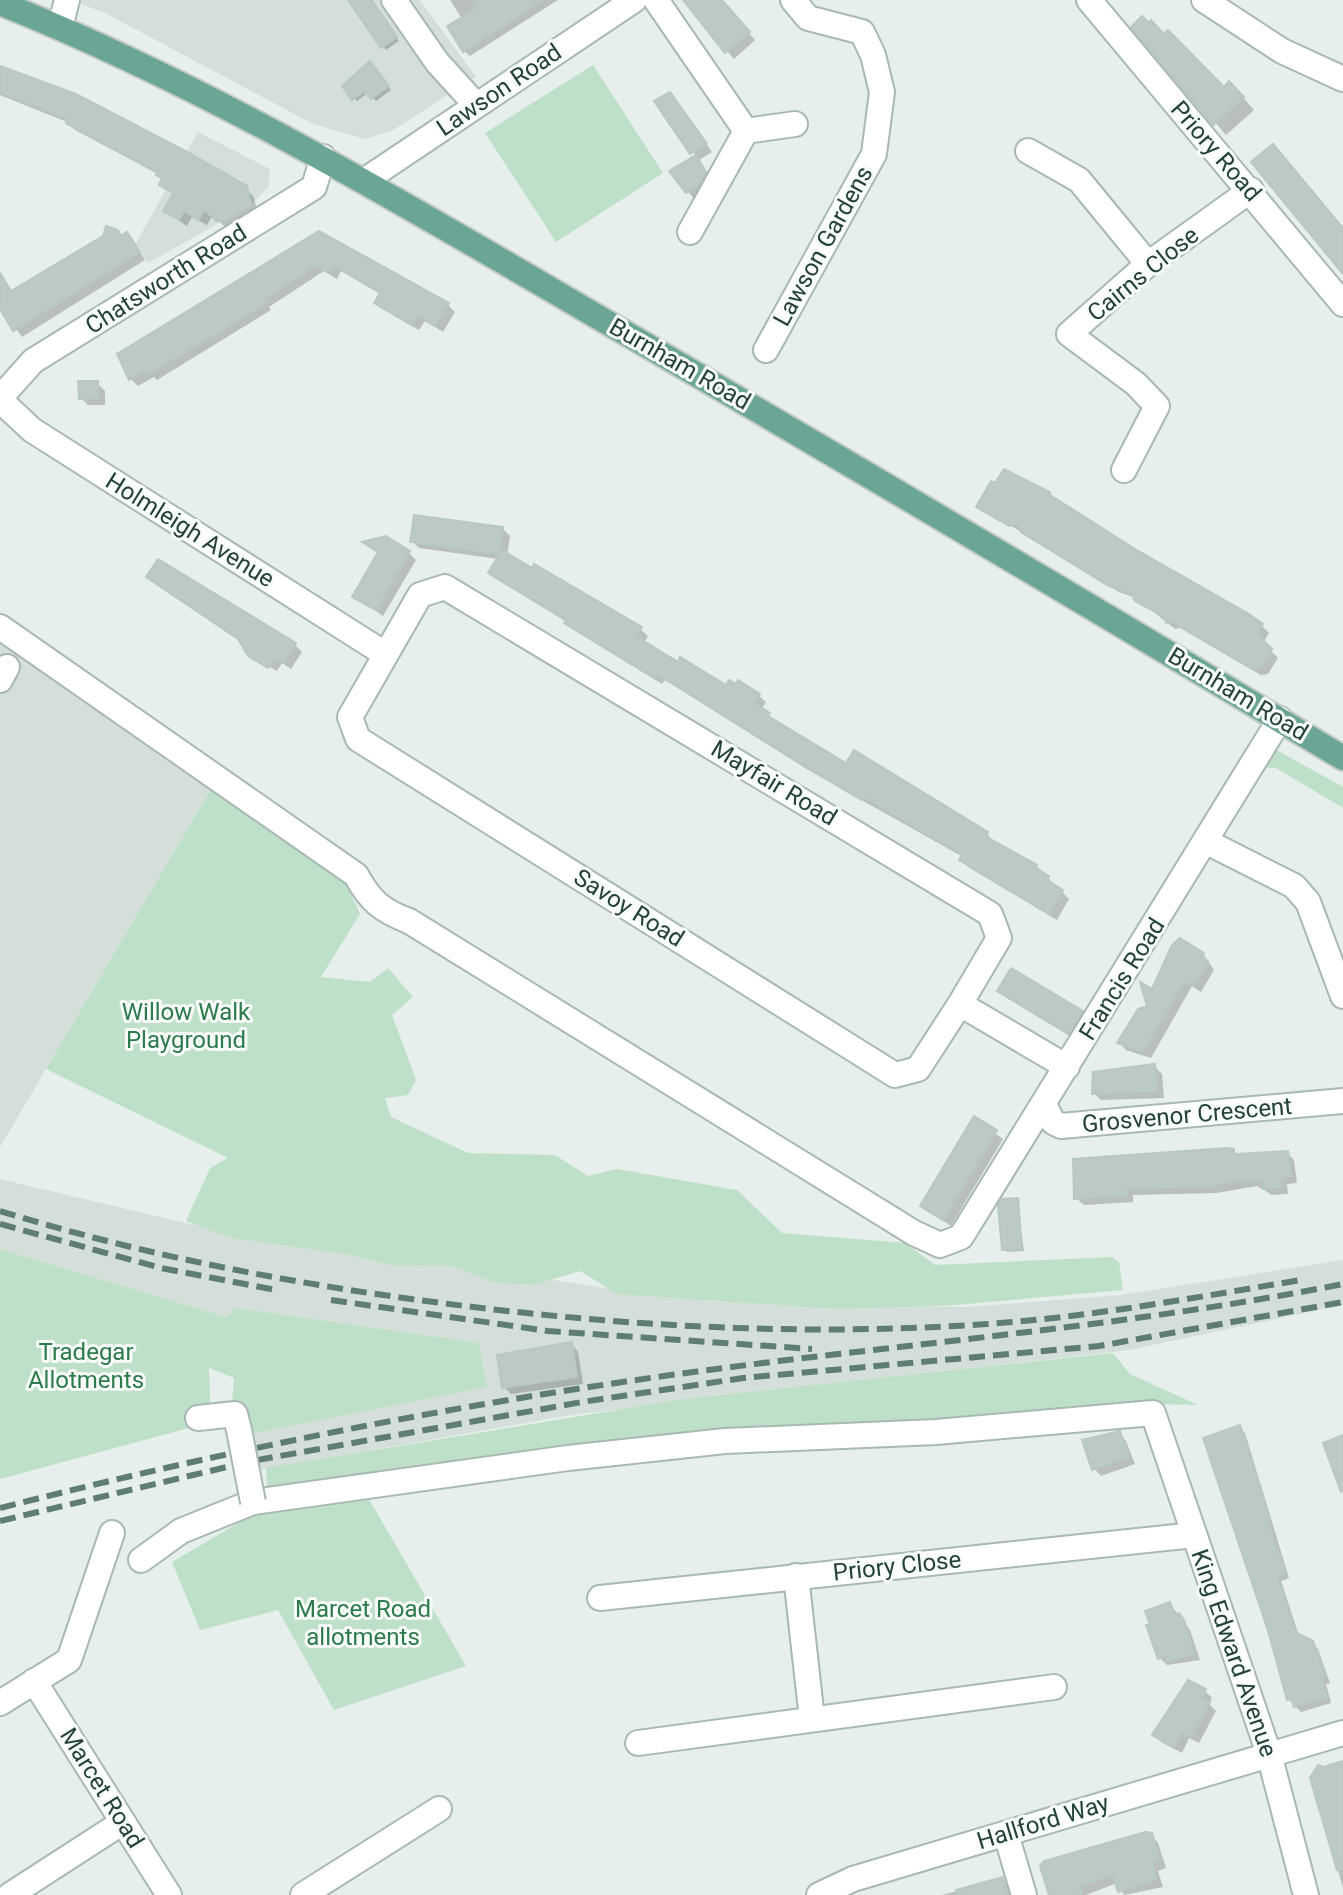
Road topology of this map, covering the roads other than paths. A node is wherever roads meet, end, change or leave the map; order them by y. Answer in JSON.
{"nodes":[{"id":1,"x":67,"y":0,"type":"edge"},
{"id":2,"x":394,"y":0,"type":"edge"},
{"id":3,"x":634,"y":0,"type":"edge"},
{"id":4,"x":656,"y":0,"type":"edge"},
{"id":5,"x":793,"y":0,"type":"edge"},
{"id":6,"x":1089,"y":0,"type":"edge"},
{"id":7,"x":1204,"y":0,"type":"edge"},
{"id":8,"x":0,"y":3,"type":"edge"},
{"id":9,"x":60,"y":27,"type":"junction"},
{"id":10,"x":1343,"y":79,"type":"edge"},
{"id":11,"x":476,"y":105,"type":"junction"},
{"id":12,"x":795,"y":124,"type":"dead end"},
{"id":13,"x":746,"y":131,"type":"junction"},
{"id":14,"x":1028,"y":151,"type":"dead end"},
{"id":15,"x":323,"y":157,"type":"junction"},
{"id":16,"x":364,"y":181,"type":"junction"},
{"id":17,"x":1251,"y":190,"type":"junction"},
{"id":18,"x":690,"y":232,"type":"dead end"},
{"id":19,"x":1148,"y":264,"type":"junction"},
{"id":20,"x":1342,"y":302,"type":"edge"},
{"id":21,"x":766,"y":350,"type":"dead end"},
{"id":22,"x":0,"y":399,"type":"edge"},
{"id":23,"x":1124,"y":470,"type":"dead end"},
{"id":24,"x":0,"y":627,"type":"edge"},
{"id":25,"x":385,"y":654,"type":"junction"},
{"id":26,"x":1280,"y":719,"type":"junction"},
{"id":27,"x":1343,"y":758,"type":"edge"},
{"id":28,"x":1207,"y":842,"type":"junction"},
{"id":29,"x":1343,"y":996,"type":"edge"},
{"id":30,"x":960,"y":1004,"type":"junction"},
{"id":31,"x":1067,"y":1067,"type":"junction"},
{"id":32,"x":1343,"y":1101,"type":"edge"},
{"id":33,"x":1044,"y":1104,"type":"junction"},
{"id":34,"x":198,"y":1418,"type":"dead end"},
{"id":35,"x":253,"y":1502,"type":"junction"},
{"id":36,"x":112,"y":1533,"type":"dead end"},
{"id":37,"x":1194,"y":1535,"type":"junction"},
{"id":38,"x":141,"y":1560,"type":"dead end"},
{"id":39,"x":796,"y":1576,"type":"junction"},
{"id":40,"x":600,"y":1598,"type":"dead end"},
{"id":41,"x":34,"y":1681,"type":"junction"},
{"id":42,"x":1054,"y":1687,"type":"dead end"},
{"id":43,"x":0,"y":1703,"type":"edge"},
{"id":44,"x":812,"y":1719,"type":"junction"},
{"id":45,"x":1343,"y":1733,"type":"edge"},
{"id":46,"x":638,"y":1743,"type":"dead end"},
{"id":47,"x":1269,"y":1754,"type":"junction"},
{"id":48,"x":439,"y":1809,"type":"dead end"},
{"id":49,"x":123,"y":1822,"type":"junction"},
{"id":50,"x":1006,"y":1834,"type":"junction"},
{"id":51,"x":10,"y":1895,"type":"edge"},
{"id":52,"x":169,"y":1895,"type":"edge"},
{"id":53,"x":303,"y":1895,"type":"edge"},
{"id":54,"x":819,"y":1895,"type":"edge"},
{"id":55,"x":1024,"y":1895,"type":"edge"},
{"id":56,"x":1306,"y":1895,"type":"edge"}],
"edges":[{"from":1,"to":9,"type":"street"},
{"from":2,"to":11,"type":"street"},
{"from":3,"to":11,"type":"street","name":"Lawson Road"},
{"from":4,"to":13,"type":"street"},
{"from":5,"to":21,"type":"street","name":"Lawson Gardens"},
{"from":6,"to":17,"type":"street","name":"Priory Road"},
{"from":7,"to":10,"type":"street"},
{"from":8,"to":9,"type":"main road","name":"Burnham Road"},
{"from":9,"to":15,"type":"main road","name":"Burnham Road"},
{"from":11,"to":16,"type":"street","name":"Lawson Road"},
{"from":12,"to":13,"type":"street"},
{"from":13,"to":18,"type":"street"},
{"from":14,"to":19,"type":"street"},
{"from":15,"to":16,"type":"main road","name":"Burnham Road"},
{"from":15,"to":22,"type":"street","name":"Chatsworth Road"},
{"from":16,"to":26,"type":"main road","name":"Burnham Road"},
{"from":17,"to":19,"type":"street","name":"Cairns Close"},
{"from":17,"to":20,"type":"street","name":"Priory Road"},
{"from":19,"to":23,"type":"street","name":"Cairns Close"},
{"from":22,"to":25,"type":"street","name":"Holmleigh Avenue"},
{"from":24,"to":33,"type":"street","name":"Francis Road"},
{"from":25,"to":30,"type":"street","name":"Savoy Road"},
{"from":25,"to":30,"type":"street","name":"Mayfair Road"},
{"from":26,"to":27,"type":"main road","name":"Burnham Road"},
{"from":26,"to":28,"type":"street","name":"Francis Road"},
{"from":28,"to":29,"type":"street"},
{"from":28,"to":31,"type":"street","name":"Francis Road"},
{"from":30,"to":31,"type":"street"},
{"from":31,"to":33,"type":"street","name":"Francis Road"},
{"from":32,"to":33,"type":"street","name":"Grosvenor Crescent"},
{"from":34,"to":35,"type":"street","bridge":true},
{"from":35,"to":37,"type":"street","name":"King Edward Avenue"},
{"from":35,"to":38,"type":"street"},
{"from":36,"to":41,"type":"street"},
{"from":37,"to":39,"type":"street","name":"Priory Close"},
{"from":37,"to":47,"type":"street","name":"King Edward Avenue"},
{"from":39,"to":40,"type":"street","name":"Priory Close"},
{"from":39,"to":44,"type":"street"},
{"from":41,"to":43,"type":"street"},
{"from":41,"to":49,"type":"street","name":"Marcet Road"},
{"from":42,"to":44,"type":"street"},
{"from":44,"to":46,"type":"street"},
{"from":45,"to":47,"type":"street","name":"Hallford Way"},
{"from":47,"to":50,"type":"street","name":"Hallford Way"},
{"from":47,"to":56,"type":"street","name":"King Edward Avenue"},
{"from":48,"to":53,"type":"street"},
{"from":49,"to":51,"type":"street"},
{"from":49,"to":52,"type":"street","name":"Marcet Road"},
{"from":50,"to":54,"type":"street","name":"Hallford Way"},
{"from":50,"to":55,"type":"street"}]}
